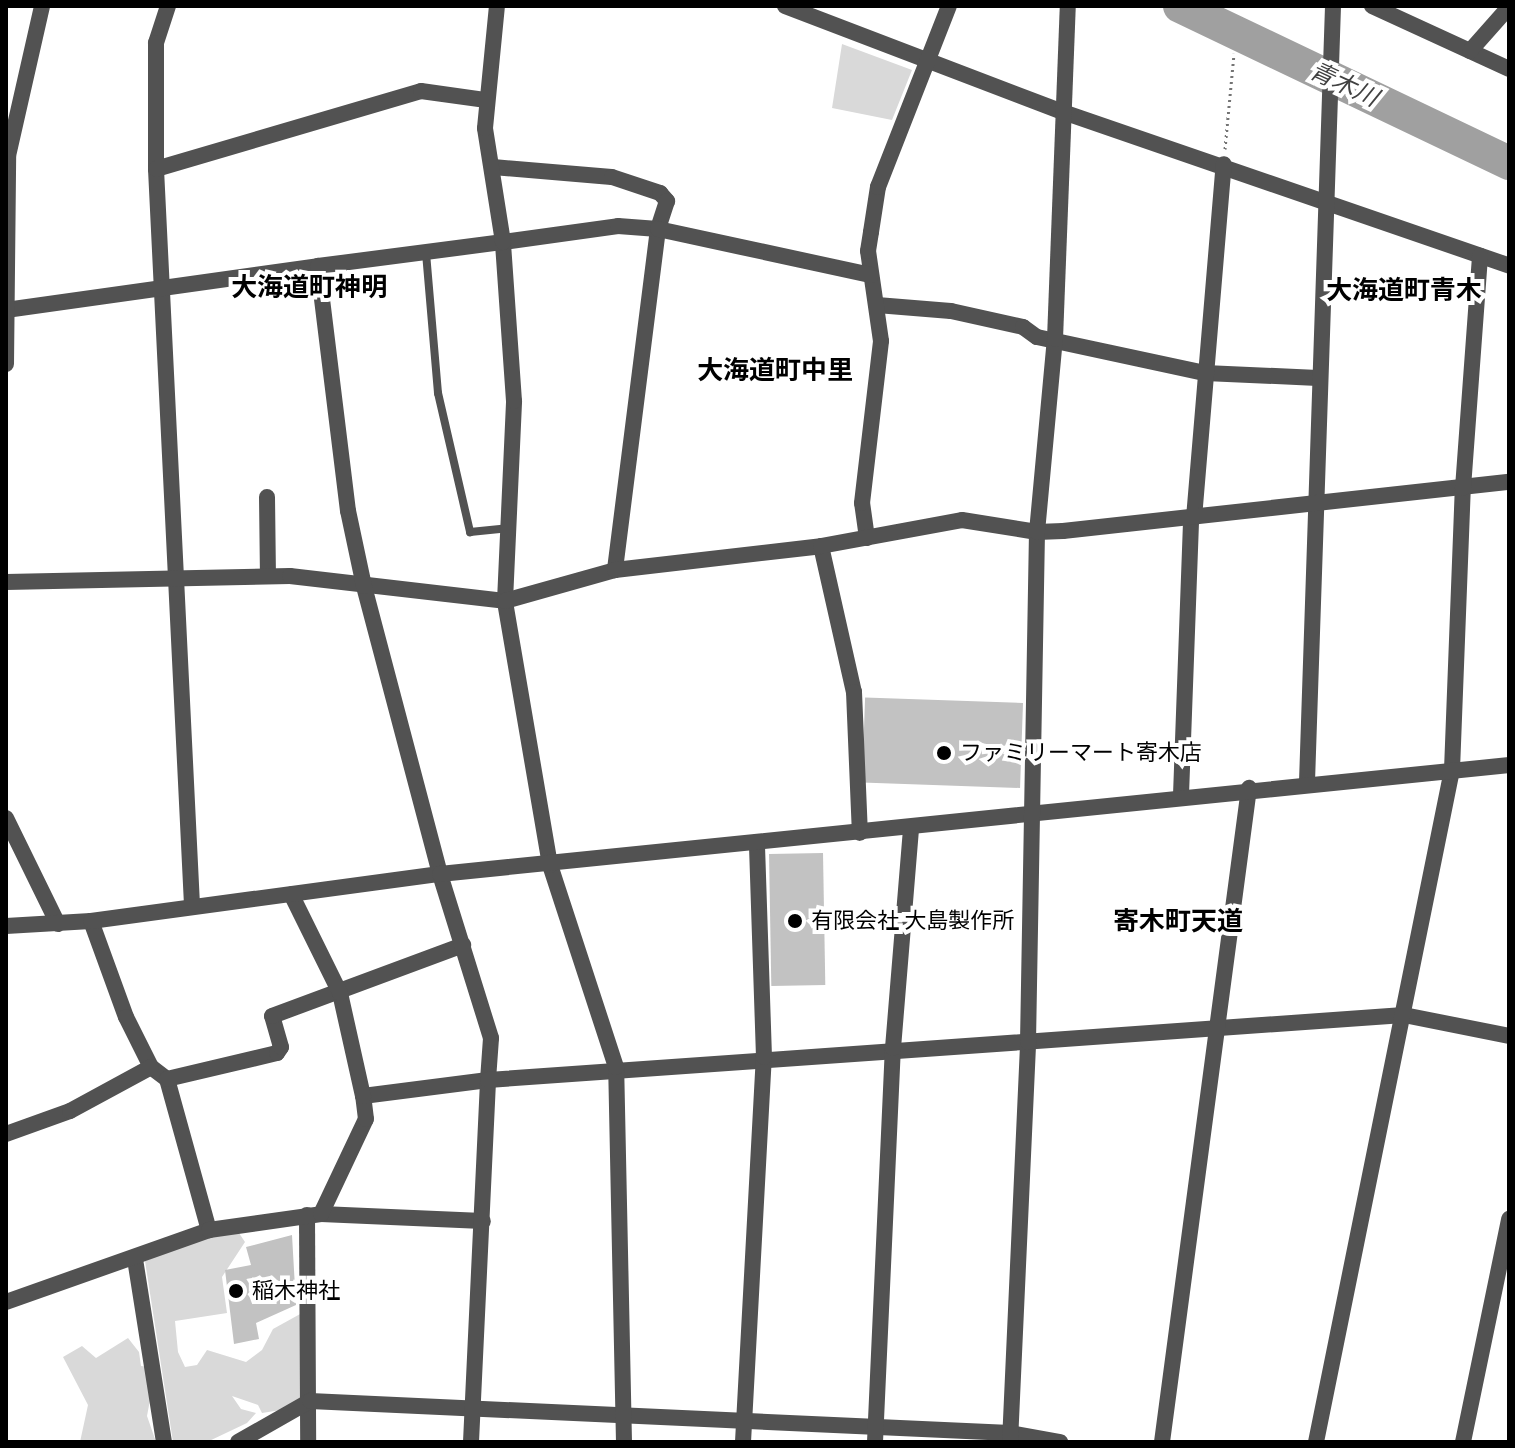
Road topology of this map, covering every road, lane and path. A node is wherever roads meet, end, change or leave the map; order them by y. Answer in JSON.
{"nodes":[{"id":1,"x":42,"y":6,"type":"edge"},
{"id":2,"x":168,"y":6,"type":"edge"},
{"id":3,"x":497,"y":6,"type":"edge"},
{"id":4,"x":949,"y":6,"type":"edge"},
{"id":5,"x":1068,"y":6,"type":"edge"},
{"id":6,"x":1333,"y":6,"type":"edge"},
{"id":7,"x":1372,"y":6,"type":"edge"},
{"id":8,"x":1509,"y":7,"type":"edge"},
{"id":9,"x":795,"y":8,"type":"edge"},
{"id":10,"x":1470,"y":51,"type":"junction"},
{"id":11,"x":1234,"y":53,"type":"dead end"},
{"id":12,"x":929,"y":61,"type":"junction"},
{"id":13,"x":1509,"y":69,"type":"edge"},
{"id":14,"x":486,"y":100,"type":"junction"},
{"id":15,"x":1063,"y":112,"type":"junction"},
{"id":16,"x":7,"y":156,"type":"edge"},
{"id":17,"x":1224,"y":164,"type":"junction"},
{"id":18,"x":493,"y":167,"type":"junction"},
{"id":19,"x":156,"y":169,"type":"junction"},
{"id":20,"x":1327,"y":205,"type":"junction"},
{"id":21,"x":658,"y":229,"type":"junction"},
{"id":22,"x":503,"y":242,"type":"junction"},
{"id":23,"x":426,"y":253,"type":"junction"},
{"id":24,"x":1480,"y":256,"type":"junction"},
{"id":25,"x":318,"y":266,"type":"junction"},
{"id":26,"x":1509,"y":266,"type":"edge"},
{"id":27,"x":871,"y":275,"type":"junction"},
{"id":28,"x":162,"y":288,"type":"junction"},
{"id":29,"x":877,"y":305,"type":"junction"},
{"id":30,"x":7,"y":310,"type":"edge"},
{"id":31,"x":1055,"y":339,"type":"junction"},
{"id":32,"x":6,"y":364,"type":"edge"},
{"id":33,"x":1205,"y":373,"type":"junction"},
{"id":34,"x":1318,"y":378,"type":"junction"},
{"id":35,"x":1509,"y":482,"type":"edge"},
{"id":36,"x":1463,"y":488,"type":"junction"},
{"id":37,"x":267,"y":497,"type":"dead end"},
{"id":38,"x":1315,"y":505,"type":"junction"},
{"id":39,"x":1193,"y":518,"type":"junction"},
{"id":40,"x":511,"y":528,"type":"junction"},
{"id":41,"x":1037,"y":532,"type":"junction"},
{"id":42,"x":867,"y":538,"type":"junction"},
{"id":43,"x":821,"y":546,"type":"junction"},
{"id":44,"x":615,"y":570,"type":"junction"},
{"id":45,"x":176,"y":575,"type":"junction"},
{"id":46,"x":268,"y":576,"type":"junction"},
{"id":47,"x":6,"y":582,"type":"edge"},
{"id":48,"x":364,"y":586,"type":"junction"},
{"id":49,"x":505,"y":601,"type":"junction"},
{"id":50,"x":1509,"y":765,"type":"edge"},
{"id":51,"x":1452,"y":770,"type":"junction"},
{"id":52,"x":1307,"y":782,"type":"junction"},
{"id":53,"x":1249,"y":788,"type":"junction"},
{"id":54,"x":1181,"y":795,"type":"junction"},
{"id":55,"x":1033,"y":811,"type":"junction"},
{"id":56,"x":6,"y":818,"type":"edge"},
{"id":57,"x":911,"y":829,"type":"junction"},
{"id":58,"x":860,"y":833,"type":"junction"},
{"id":59,"x":757,"y":842,"type":"junction"},
{"id":60,"x":550,"y":865,"type":"junction"},
{"id":61,"x":440,"y":874,"type":"junction"},
{"id":62,"x":291,"y":894,"type":"junction"},
{"id":63,"x":192,"y":904,"type":"junction"},
{"id":64,"x":91,"y":921,"type":"junction"},
{"id":65,"x":58,"y":924,"type":"junction"},
{"id":66,"x":6,"y":926,"type":"edge"},
{"id":67,"x":463,"y":945,"type":"junction"},
{"id":68,"x":340,"y":993,"type":"junction"},
{"id":69,"x":1404,"y":1015,"type":"junction"},
{"id":70,"x":1216,"y":1027,"type":"junction"},
{"id":71,"x":1509,"y":1036,"type":"edge"},
{"id":72,"x":1028,"y":1042,"type":"junction"},
{"id":73,"x":893,"y":1048,"type":"junction"},
{"id":74,"x":764,"y":1057,"type":"junction"},
{"id":75,"x":151,"y":1067,"type":"junction"},
{"id":76,"x":616,"y":1067,"type":"junction"},
{"id":77,"x":167,"y":1079,"type":"junction"},
{"id":78,"x":488,"y":1080,"type":"junction"},
{"id":79,"x":363,"y":1096,"type":"junction"},
{"id":80,"x":6,"y":1134,"type":"edge"},
{"id":81,"x":314,"y":1214,"type":"junction"},
{"id":82,"x":1509,"y":1219,"type":"edge"},
{"id":83,"x":483,"y":1221,"type":"junction"},
{"id":84,"x":209,"y":1230,"type":"junction"},
{"id":85,"x":135,"y":1259,"type":"junction"},
{"id":86,"x":6,"y":1302,"type":"edge"},
{"id":87,"x":310,"y":1401,"type":"junction"},
{"id":88,"x":473,"y":1407,"type":"junction"},
{"id":89,"x":625,"y":1416,"type":"junction"},
{"id":90,"x":747,"y":1421,"type":"junction"},
{"id":91,"x":876,"y":1434,"type":"edge"},
{"id":92,"x":1010,"y":1437,"type":"edge"},
{"id":93,"x":164,"y":1442,"type":"edge"},
{"id":94,"x":238,"y":1442,"type":"edge"},
{"id":95,"x":308,"y":1442,"type":"edge"},
{"id":96,"x":471,"y":1442,"type":"edge"},
{"id":97,"x":624,"y":1442,"type":"edge"},
{"id":98,"x":743,"y":1442,"type":"edge"},
{"id":99,"x":1060,"y":1442,"type":"edge"},
{"id":100,"x":1162,"y":1442,"type":"edge"},
{"id":101,"x":1316,"y":1442,"type":"edge"},
{"id":102,"x":1463,"y":1442,"type":"edge"}],
"edges":[{"from":1,"to":16,"type":"street"},
{"from":2,"to":19,"type":"street"},
{"from":3,"to":14,"type":"street"},
{"from":4,"to":12,"type":"street"},
{"from":5,"to":15,"type":"street"},
{"from":6,"to":20,"type":"street"},
{"from":7,"to":10,"type":"street"},
{"from":8,"to":10,"type":"street"},
{"from":9,"to":12,"type":"street"},
{"from":10,"to":13,"type":"street"},
{"from":11,"to":17,"type":"path"},
{"from":12,"to":15,"type":"street"},
{"from":12,"to":27,"type":"street"},
{"from":14,"to":18,"type":"street"},
{"from":14,"to":19,"type":"street"},
{"from":15,"to":17,"type":"street"},
{"from":15,"to":31,"type":"street"},
{"from":16,"to":30,"type":"street"},
{"from":17,"to":20,"type":"street"},
{"from":17,"to":33,"type":"street"},
{"from":18,"to":21,"type":"street"},
{"from":18,"to":22,"type":"street"},
{"from":19,"to":28,"type":"street"},
{"from":20,"to":24,"type":"street"},
{"from":20,"to":34,"type":"street"},
{"from":21,"to":22,"type":"street"},
{"from":21,"to":27,"type":"street"},
{"from":21,"to":44,"type":"street"},
{"from":22,"to":23,"type":"street"},
{"from":22,"to":40,"type":"street"},
{"from":23,"to":25,"type":"street"},
{"from":23,"to":40,"type":"lane"},
{"from":24,"to":26,"type":"street"},
{"from":24,"to":36,"type":"street"},
{"from":25,"to":28,"type":"street"},
{"from":25,"to":48,"type":"street"},
{"from":27,"to":29,"type":"street"},
{"from":28,"to":30,"type":"street"},
{"from":28,"to":45,"type":"street"},
{"from":29,"to":31,"type":"street"},
{"from":29,"to":42,"type":"street"},
{"from":30,"to":32,"type":"street"},
{"from":31,"to":33,"type":"street"},
{"from":31,"to":41,"type":"street"},
{"from":33,"to":34,"type":"street"},
{"from":33,"to":39,"type":"street"},
{"from":34,"to":38,"type":"street"},
{"from":35,"to":36,"type":"street"},
{"from":36,"to":38,"type":"street"},
{"from":36,"to":51,"type":"street"},
{"from":37,"to":46,"type":"street"},
{"from":38,"to":39,"type":"street"},
{"from":38,"to":52,"type":"street"},
{"from":39,"to":41,"type":"street"},
{"from":39,"to":54,"type":"street"},
{"from":40,"to":49,"type":"street"},
{"from":41,"to":42,"type":"street"},
{"from":41,"to":55,"type":"street"},
{"from":42,"to":43,"type":"street"},
{"from":43,"to":44,"type":"street"},
{"from":43,"to":58,"type":"street"},
{"from":44,"to":49,"type":"street"},
{"from":45,"to":46,"type":"street"},
{"from":45,"to":47,"type":"street"},
{"from":45,"to":63,"type":"street"},
{"from":46,"to":48,"type":"street"},
{"from":48,"to":49,"type":"street"},
{"from":48,"to":61,"type":"street"},
{"from":49,"to":60,"type":"street"},
{"from":50,"to":51,"type":"street"},
{"from":51,"to":52,"type":"street"},
{"from":51,"to":69,"type":"street"},
{"from":52,"to":53,"type":"street"},
{"from":53,"to":54,"type":"street"},
{"from":53,"to":70,"type":"street"},
{"from":54,"to":55,"type":"street"},
{"from":55,"to":57,"type":"street"},
{"from":55,"to":72,"type":"street"},
{"from":56,"to":65,"type":"street"},
{"from":57,"to":58,"type":"street"},
{"from":57,"to":73,"type":"street"},
{"from":58,"to":59,"type":"street"},
{"from":59,"to":60,"type":"street"},
{"from":59,"to":74,"type":"street"},
{"from":60,"to":61,"type":"street"},
{"from":60,"to":76,"type":"street"},
{"from":61,"to":62,"type":"street"},
{"from":61,"to":67,"type":"street"},
{"from":62,"to":63,"type":"street"},
{"from":62,"to":68,"type":"street"},
{"from":63,"to":64,"type":"street"},
{"from":64,"to":65,"type":"street"},
{"from":64,"to":75,"type":"street"},
{"from":65,"to":66,"type":"street"},
{"from":67,"to":68,"type":"street"},
{"from":67,"to":78,"type":"street"},
{"from":68,"to":77,"type":"street"},
{"from":68,"to":79,"type":"street"},
{"from":69,"to":70,"type":"street"},
{"from":69,"to":71,"type":"street"},
{"from":69,"to":101,"type":"street"},
{"from":70,"to":72,"type":"street"},
{"from":70,"to":100,"type":"street"},
{"from":72,"to":73,"type":"street"},
{"from":72,"to":92,"type":"street"},
{"from":73,"to":74,"type":"street"},
{"from":73,"to":91,"type":"street"},
{"from":74,"to":76,"type":"street"},
{"from":74,"to":90,"type":"street"},
{"from":75,"to":77,"type":"street"},
{"from":75,"to":80,"type":"street"},
{"from":76,"to":78,"type":"street"},
{"from":76,"to":89,"type":"street"},
{"from":77,"to":84,"type":"street"},
{"from":78,"to":79,"type":"street"},
{"from":78,"to":83,"type":"street"},
{"from":79,"to":81,"type":"street"},
{"from":81,"to":83,"type":"street"},
{"from":81,"to":84,"type":"street"},
{"from":81,"to":87,"type":"street"},
{"from":82,"to":102,"type":"street"},
{"from":83,"to":88,"type":"street"},
{"from":84,"to":85,"type":"street"},
{"from":85,"to":86,"type":"street"},
{"from":85,"to":93,"type":"street"},
{"from":87,"to":88,"type":"street"},
{"from":87,"to":94,"type":"street"},
{"from":87,"to":95,"type":"street"},
{"from":88,"to":89,"type":"street"},
{"from":88,"to":96,"type":"street"},
{"from":89,"to":90,"type":"street"},
{"from":89,"to":97,"type":"street"},
{"from":90,"to":91,"type":"street"},
{"from":90,"to":98,"type":"street"},
{"from":91,"to":92,"type":"street"},
{"from":92,"to":99,"type":"street"}]}
